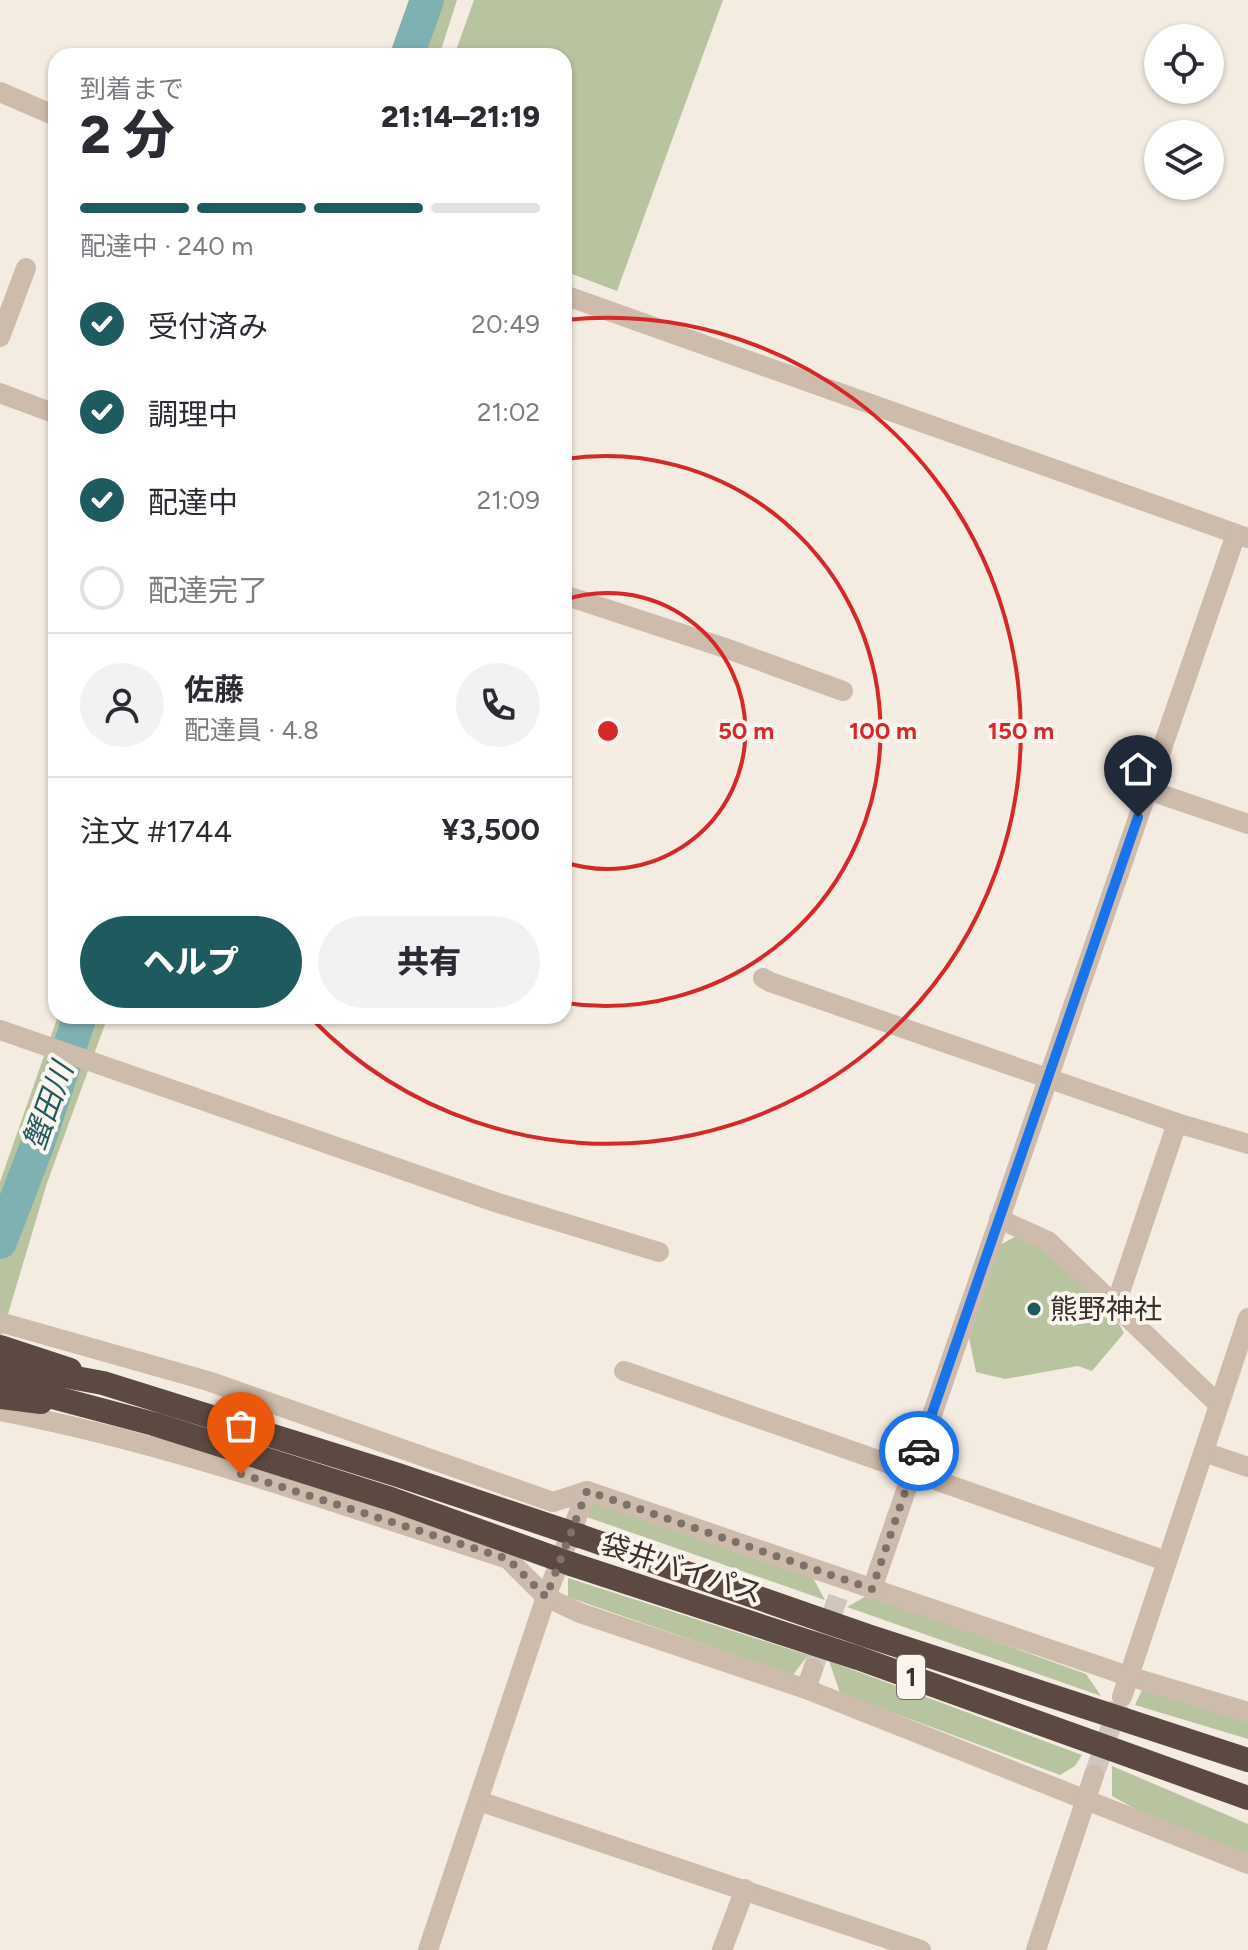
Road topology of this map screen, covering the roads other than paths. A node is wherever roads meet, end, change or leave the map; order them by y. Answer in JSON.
{"nodes":[{"id":1,"x":0,"y":92,"type":"edge"},
{"id":2,"x":48,"y":113,"type":"edge"},
{"id":3,"x":26,"y":268,"type":"dead end"},
{"id":4,"x":572,"y":298,"type":"edge"},
{"id":5,"x":0,"y":337,"type":"edge"},
{"id":6,"x":0,"y":393,"type":"edge"},
{"id":7,"x":48,"y":411,"type":"edge"},
{"id":8,"x":1242,"y":536,"type":"edge"},
{"id":9,"x":572,"y":598,"type":"edge"},
{"id":10,"x":843,"y":691,"type":"dead end"},
{"id":11,"x":1148,"y":790,"type":"junction"},
{"id":12,"x":1248,"y":824,"type":"edge"},
{"id":13,"x":763,"y":978,"type":"dead end"},
{"id":14,"x":0,"y":1030,"type":"edge"},
{"id":15,"x":1048,"y":1078,"type":"junction"},
{"id":16,"x":1177,"y":1123,"type":"junction"},
{"id":17,"x":1248,"y":1144,"type":"edge"},
{"id":18,"x":999,"y":1219,"type":"junction"},
{"id":19,"x":659,"y":1252,"type":"dead end"},
{"id":20,"x":1115,"y":1307,"type":"junction"},
{"id":21,"x":1248,"y":1318,"type":"edge"},
{"id":22,"x":9,"y":1324,"type":"edge"},
{"id":23,"x":0,"y":1347,"type":"edge"},
{"id":24,"x":0,"y":1364,"type":"edge"},
{"id":25,"x":624,"y":1371,"type":"dead end"},
{"id":26,"x":0,"y":1383,"type":"edge"},
{"id":27,"x":103,"y":1383,"type":"junction"},
{"id":28,"x":0,"y":1397,"type":"edge"},
{"id":29,"x":1218,"y":1404,"type":"junction"},
{"id":30,"x":95,"y":1409,"type":"junction"},
{"id":31,"x":0,"y":1411,"type":"edge"},
{"id":32,"x":1204,"y":1452,"type":"junction"},
{"id":33,"x":1248,"y":1467,"type":"edge"},
{"id":34,"x":912,"y":1471,"type":"junction"},
{"id":35,"x":587,"y":1491,"type":"junction"},
{"id":36,"x":1166,"y":1561,"type":"junction"},
{"id":37,"x":872,"y":1589,"type":"junction"},
{"id":38,"x":546,"y":1597,"type":"junction"},
{"id":39,"x":813,"y":1669,"type":"tunnel mouth"},
{"id":40,"x":1128,"y":1676,"type":"junction"},
{"id":41,"x":806,"y":1689,"type":"junction"},
{"id":42,"x":1122,"y":1697,"type":"tunnel mouth"},
{"id":43,"x":1248,"y":1712,"type":"edge"},
{"id":44,"x":1248,"y":1760,"type":"edge"},
{"id":45,"x":1094,"y":1775,"type":"tunnel mouth"},
{"id":46,"x":1248,"y":1798,"type":"edge"},
{"id":47,"x":1086,"y":1799,"type":"junction"},
{"id":48,"x":479,"y":1801,"type":"junction"},
{"id":49,"x":1248,"y":1864,"type":"edge"},
{"id":50,"x":745,"y":1889,"type":"junction"},
{"id":51,"x":428,"y":1950,"type":"edge"},
{"id":52,"x":722,"y":1950,"type":"edge"},
{"id":53,"x":921,"y":1950,"type":"edge"},
{"id":54,"x":1036,"y":1950,"type":"edge"}],
"edges":[{"from":1,"to":2,"type":"street"},
{"from":3,"to":5,"type":"street"},
{"from":4,"to":8,"type":"street"},
{"from":6,"to":7,"type":"street"},
{"from":8,"to":11,"type":"street"},
{"from":9,"to":10,"type":"street"},
{"from":11,"to":12,"type":"street"},
{"from":11,"to":15,"type":"street"},
{"from":13,"to":15,"type":"street"},
{"from":14,"to":19,"type":"street"},
{"from":15,"to":16,"type":"street"},
{"from":15,"to":18,"type":"street"},
{"from":16,"to":17,"type":"street"},
{"from":16,"to":20,"type":"street"},
{"from":18,"to":20,"type":"street"},
{"from":18,"to":34,"type":"street"},
{"from":20,"to":29,"type":"street"},
{"from":21,"to":29,"type":"street"},
{"from":22,"to":35,"type":"street"},
{"from":23,"to":27,"type":"highway","bridge":true},
{"from":24,"to":27,"type":"highway","name":"袋井バイパス","number":"1","bridge":true},
{"from":25,"to":34,"type":"street"},
{"from":26,"to":30,"type":"highway","name":"袋井バイパス","number":"1","bridge":true},
{"from":27,"to":44,"type":"highway","name":"袋井バイパス","number":"1","bridge":true},
{"from":28,"to":30,"type":"highway","bridge":true},
{"from":29,"to":32,"type":"street"},
{"from":30,"to":46,"type":"highway","name":"袋井バイパス","number":"1","bridge":true},
{"from":31,"to":38,"type":"street"},
{"from":32,"to":33,"type":"street"},
{"from":32,"to":36,"type":"street"},
{"from":34,"to":36,"type":"street"},
{"from":34,"to":37,"type":"street"},
{"from":35,"to":37,"type":"street"},
{"from":35,"to":38,"type":"street"},
{"from":36,"to":40,"type":"street"},
{"from":37,"to":40,"type":"street"},
{"from":38,"to":41,"type":"street"},
{"from":38,"to":48,"type":"street"},
{"from":39,"to":41,"type":"street"},
{"from":40,"to":42,"type":"street"},
{"from":40,"to":43,"type":"street"},
{"from":41,"to":47,"type":"street"},
{"from":45,"to":47,"type":"street"},
{"from":47,"to":49,"type":"street"},
{"from":47,"to":54,"type":"street"},
{"from":48,"to":50,"type":"street"},
{"from":48,"to":51,"type":"street"},
{"from":50,"to":52,"type":"street"},
{"from":50,"to":53,"type":"street"}]}
